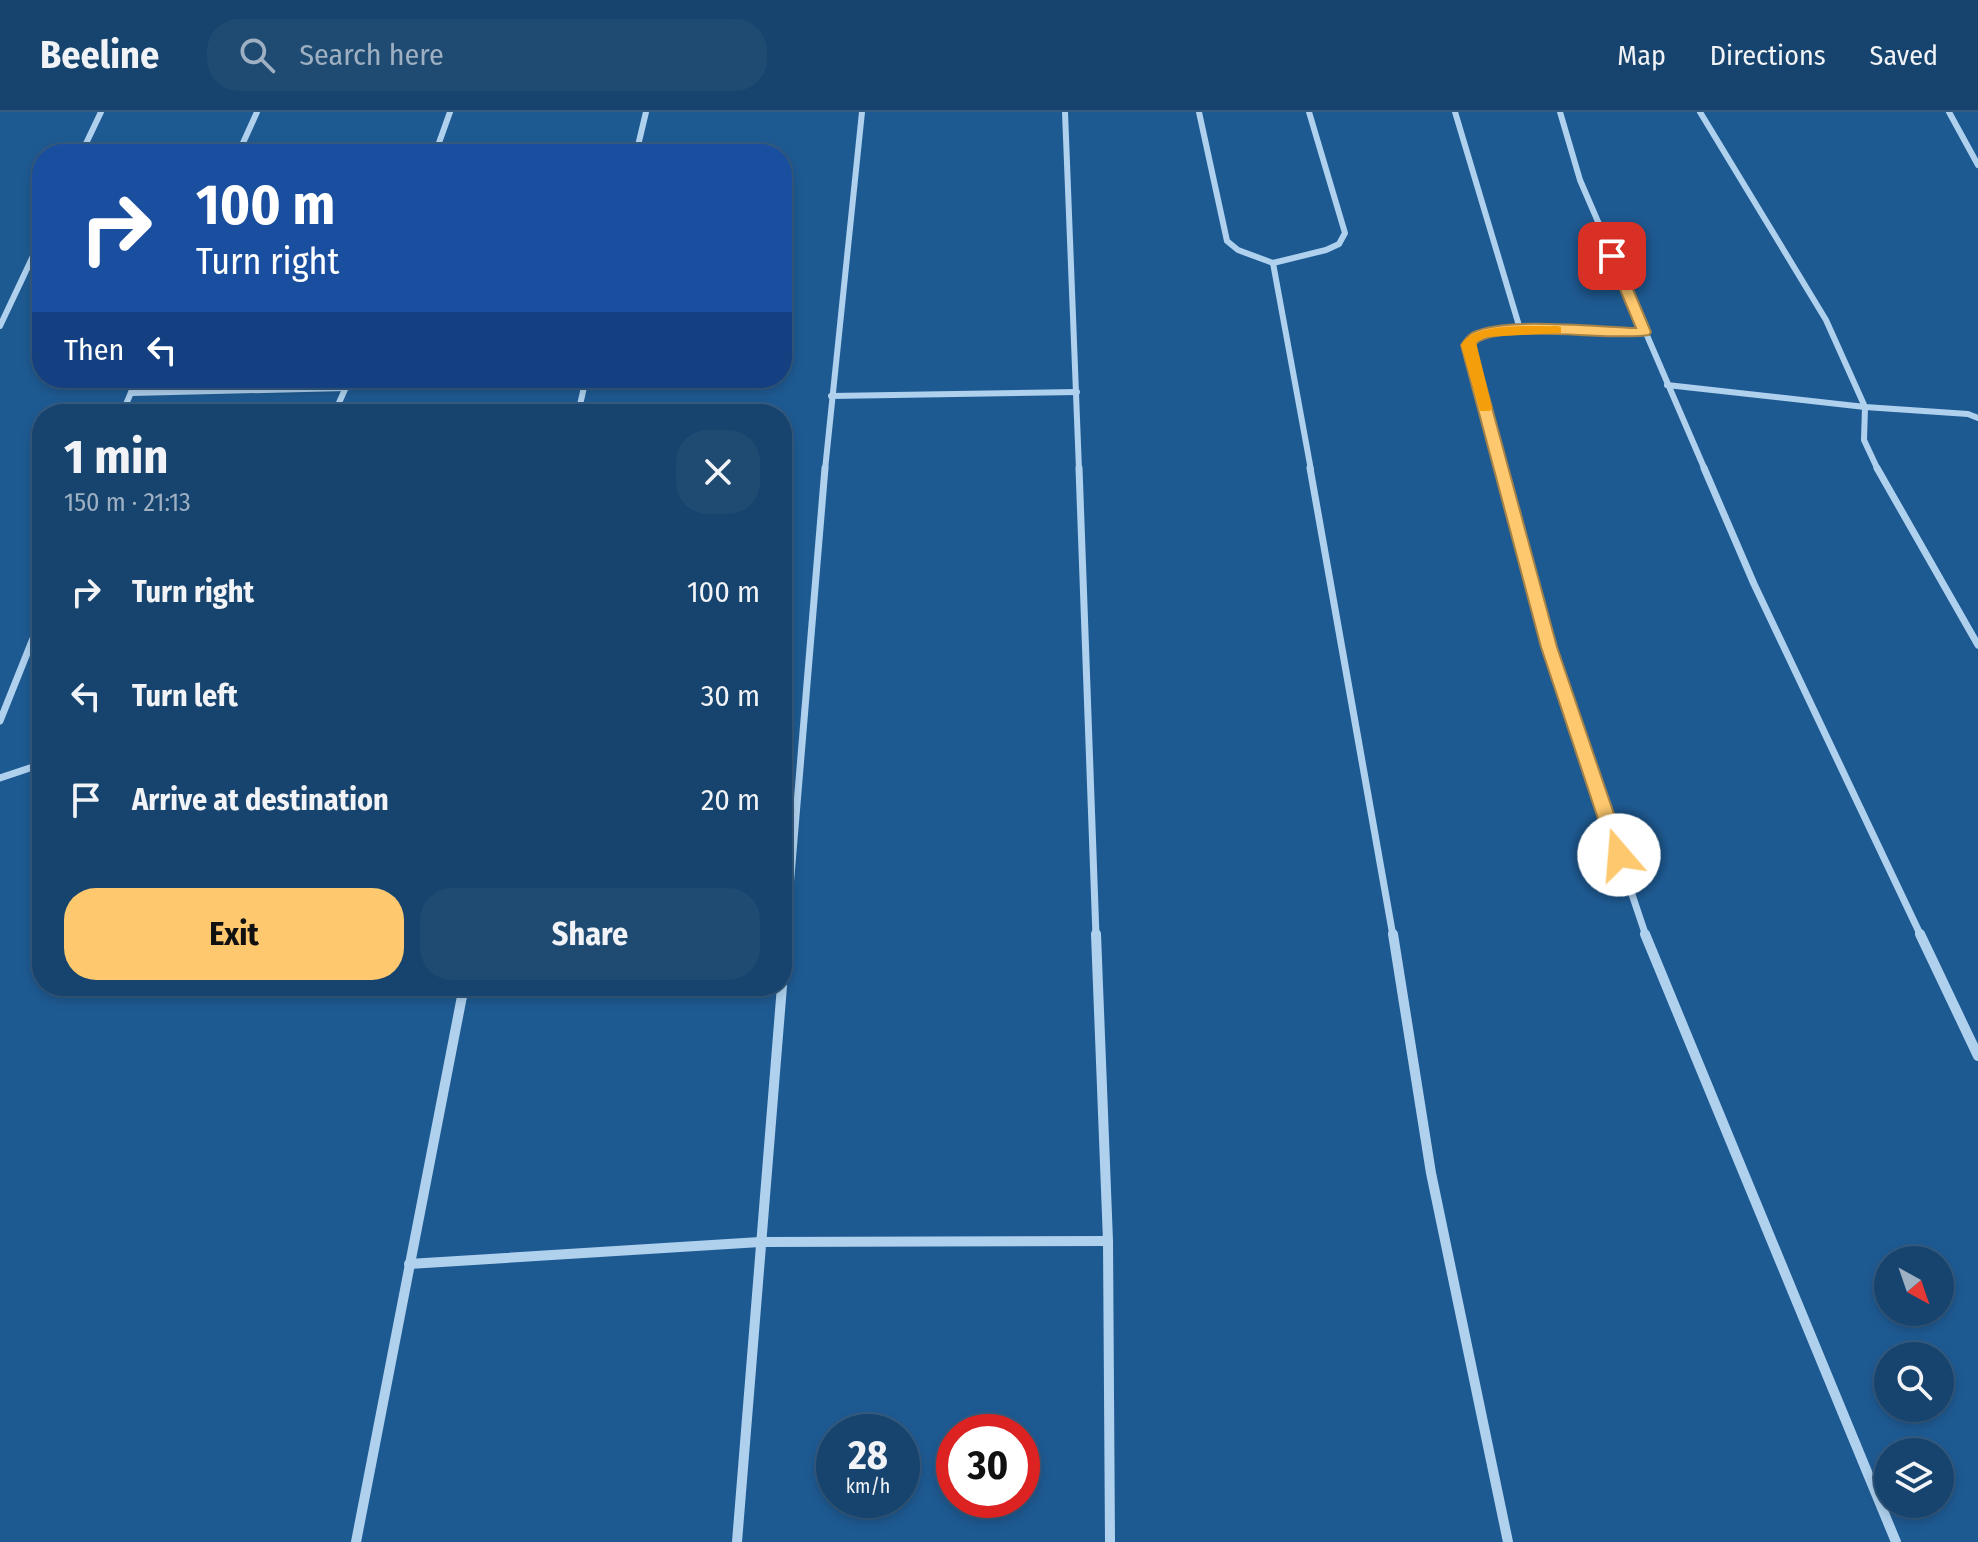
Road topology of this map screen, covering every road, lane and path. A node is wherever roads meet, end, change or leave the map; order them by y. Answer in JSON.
{"nodes":[{"id":1,"x":101,"y":112,"type":"edge"},
{"id":2,"x":257,"y":112,"type":"edge"},
{"id":3,"x":450,"y":112,"type":"edge"},
{"id":4,"x":646,"y":112,"type":"edge"},
{"id":5,"x":862,"y":112,"type":"edge"},
{"id":6,"x":1065,"y":112,"type":"edge"},
{"id":7,"x":1199,"y":112,"type":"edge"},
{"id":8,"x":1309,"y":112,"type":"edge"},
{"id":9,"x":1455,"y":112,"type":"edge"},
{"id":10,"x":1560,"y":112,"type":"edge"},
{"id":11,"x":1700,"y":112,"type":"edge"},
{"id":12,"x":1949,"y":112,"type":"edge"},
{"id":13,"x":86,"y":144,"type":"edge"},
{"id":14,"x":243,"y":144,"type":"edge"},
{"id":15,"x":439,"y":144,"type":"edge"},
{"id":16,"x":638,"y":144,"type":"edge"},
{"id":17,"x":1978,"y":165,"type":"edge"},
{"id":18,"x":32,"y":258,"type":"edge"},
{"id":19,"x":1273,"y":263,"type":"junction"},
{"id":20,"x":0,"y":326,"type":"edge"},
{"id":21,"x":1520,"y":329,"type":"junction"},
{"id":22,"x":1644,"y":332,"type":"junction"},
{"id":23,"x":1667,"y":385,"type":"junction"},
{"id":24,"x":133,"y":388,"type":"edge"},
{"id":25,"x":346,"y":388,"type":"joint"},
{"id":26,"x":1077,"y":392,"type":"junction"},
{"id":27,"x":131,"y":393,"type":"junction"},
{"id":28,"x":831,"y":396,"type":"junction"},
{"id":29,"x":126,"y":404,"type":"edge"},
{"id":30,"x":339,"y":404,"type":"edge"},
{"id":31,"x":1865,"y":407,"type":"junction"},
{"id":32,"x":1978,"y":418,"type":"edge"},
{"id":33,"x":32,"y":641,"type":"edge"},
{"id":34,"x":1978,"y":645,"type":"edge"},
{"id":35,"x":0,"y":721,"type":"edge"},
{"id":36,"x":32,"y":767,"type":"edge"},
{"id":37,"x":0,"y":778,"type":"edge"},
{"id":38,"x":792,"y":863,"type":"edge"},
{"id":39,"x":462,"y":996,"type":"edge"},
{"id":40,"x":781,"y":996,"type":"edge"},
{"id":41,"x":1978,"y":1056,"type":"edge"},
{"id":42,"x":1108,"y":1241,"type":"junction"},
{"id":43,"x":760,"y":1242,"type":"junction"},
{"id":44,"x":409,"y":1264,"type":"junction"},
{"id":45,"x":356,"y":1542,"type":"edge"},
{"id":46,"x":737,"y":1542,"type":"edge"},
{"id":47,"x":1110,"y":1542,"type":"edge"},
{"id":48,"x":1508,"y":1542,"type":"edge"},
{"id":49,"x":1896,"y":1542,"type":"edge"}],
"edges":[{"from":1,"to":13,"type":"street"},
{"from":2,"to":14,"type":"street"},
{"from":3,"to":15,"type":"street"},
{"from":4,"to":16,"type":"street"},
{"from":5,"to":28,"type":"street"},
{"from":6,"to":26,"type":"street"},
{"from":7,"to":19,"type":"street"},
{"from":8,"to":19,"type":"street"},
{"from":9,"to":21,"type":"street"},
{"from":10,"to":22,"type":"street"},
{"from":11,"to":31,"type":"street"},
{"from":12,"to":17,"type":"street"},
{"from":18,"to":20,"type":"street"},
{"from":19,"to":48,"type":"street"},
{"from":21,"to":22,"type":"street"},
{"from":21,"to":49,"type":"street"},
{"from":22,"to":23,"type":"street"},
{"from":23,"to":31,"type":"street"},
{"from":23,"to":41,"type":"street"},
{"from":24,"to":27,"type":"street"},
{"from":25,"to":27,"type":"street"},
{"from":25,"to":30,"type":"street"},
{"from":26,"to":28,"type":"street"},
{"from":26,"to":42,"type":"street"},
{"from":27,"to":29,"type":"street"},
{"from":28,"to":38,"type":"street"},
{"from":31,"to":32,"type":"street"},
{"from":31,"to":34,"type":"street"},
{"from":33,"to":35,"type":"street"},
{"from":36,"to":37,"type":"street"},
{"from":39,"to":44,"type":"street"},
{"from":40,"to":43,"type":"street"},
{"from":42,"to":43,"type":"street"},
{"from":42,"to":47,"type":"street"},
{"from":43,"to":44,"type":"street"},
{"from":43,"to":46,"type":"street"},
{"from":44,"to":45,"type":"street"}]}
